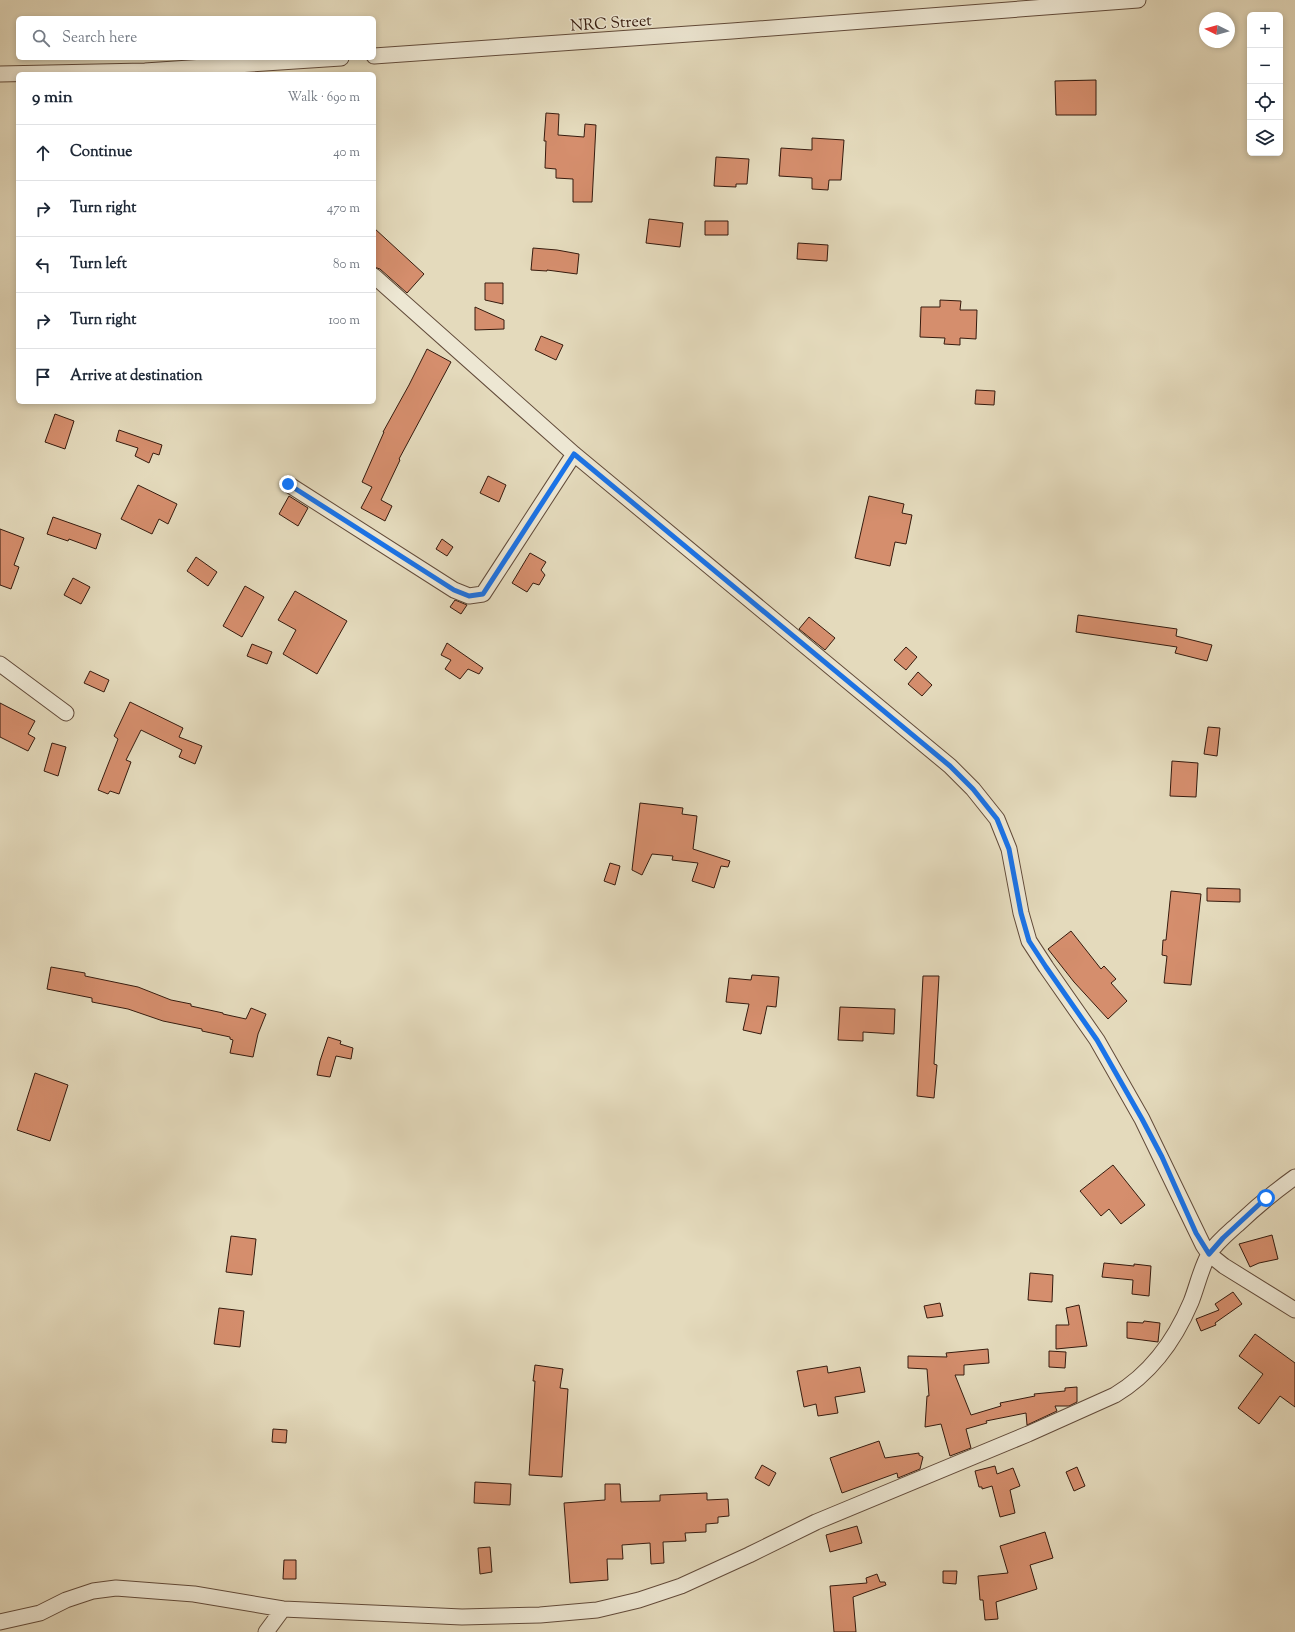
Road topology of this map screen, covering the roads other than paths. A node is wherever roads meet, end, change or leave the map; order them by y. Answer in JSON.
{"nodes":[{"id":1,"x":1138,"y":0,"type":"edge"},
{"id":2,"x":376,"y":56,"type":"edge"},
{"id":3,"x":315,"y":60,"type":"edge"},
{"id":4,"x":159,"y":72,"type":"edge"},
{"id":5,"x":0,"y":74,"type":"edge"},
{"id":6,"x":16,"y":74,"type":"edge"},
{"id":7,"x":376,"y":278,"type":"edge"},
{"id":8,"x":574,"y":454,"type":"junction"},
{"id":9,"x":288,"y":484,"type":"dead end"},
{"id":10,"x":0,"y":664,"type":"edge"},
{"id":11,"x":66,"y":713,"type":"dead end"},
{"id":12,"x":1295,"y":1177,"type":"edge"},
{"id":13,"x":1209,"y":1254,"type":"junction"},
{"id":14,"x":1295,"y":1310,"type":"edge"},
{"id":15,"x":283,"y":1609,"type":"junction"},
{"id":16,"x":0,"y":1622,"type":"edge"},
{"id":17,"x":266,"y":1632,"type":"edge"}],
"edges":[{"from":1,"to":2,"type":"street","name":"NRC Street"},
{"from":3,"to":4,"type":"street"},
{"from":5,"to":6,"type":"street"},
{"from":7,"to":8,"type":"street"},
{"from":8,"to":9,"type":"street"},
{"from":8,"to":13,"type":"street"},
{"from":10,"to":11,"type":"street"},
{"from":12,"to":13,"type":"street"},
{"from":13,"to":14,"type":"street"},
{"from":13,"to":15,"type":"street"},
{"from":15,"to":16,"type":"street"},
{"from":15,"to":17,"type":"street"}]}
